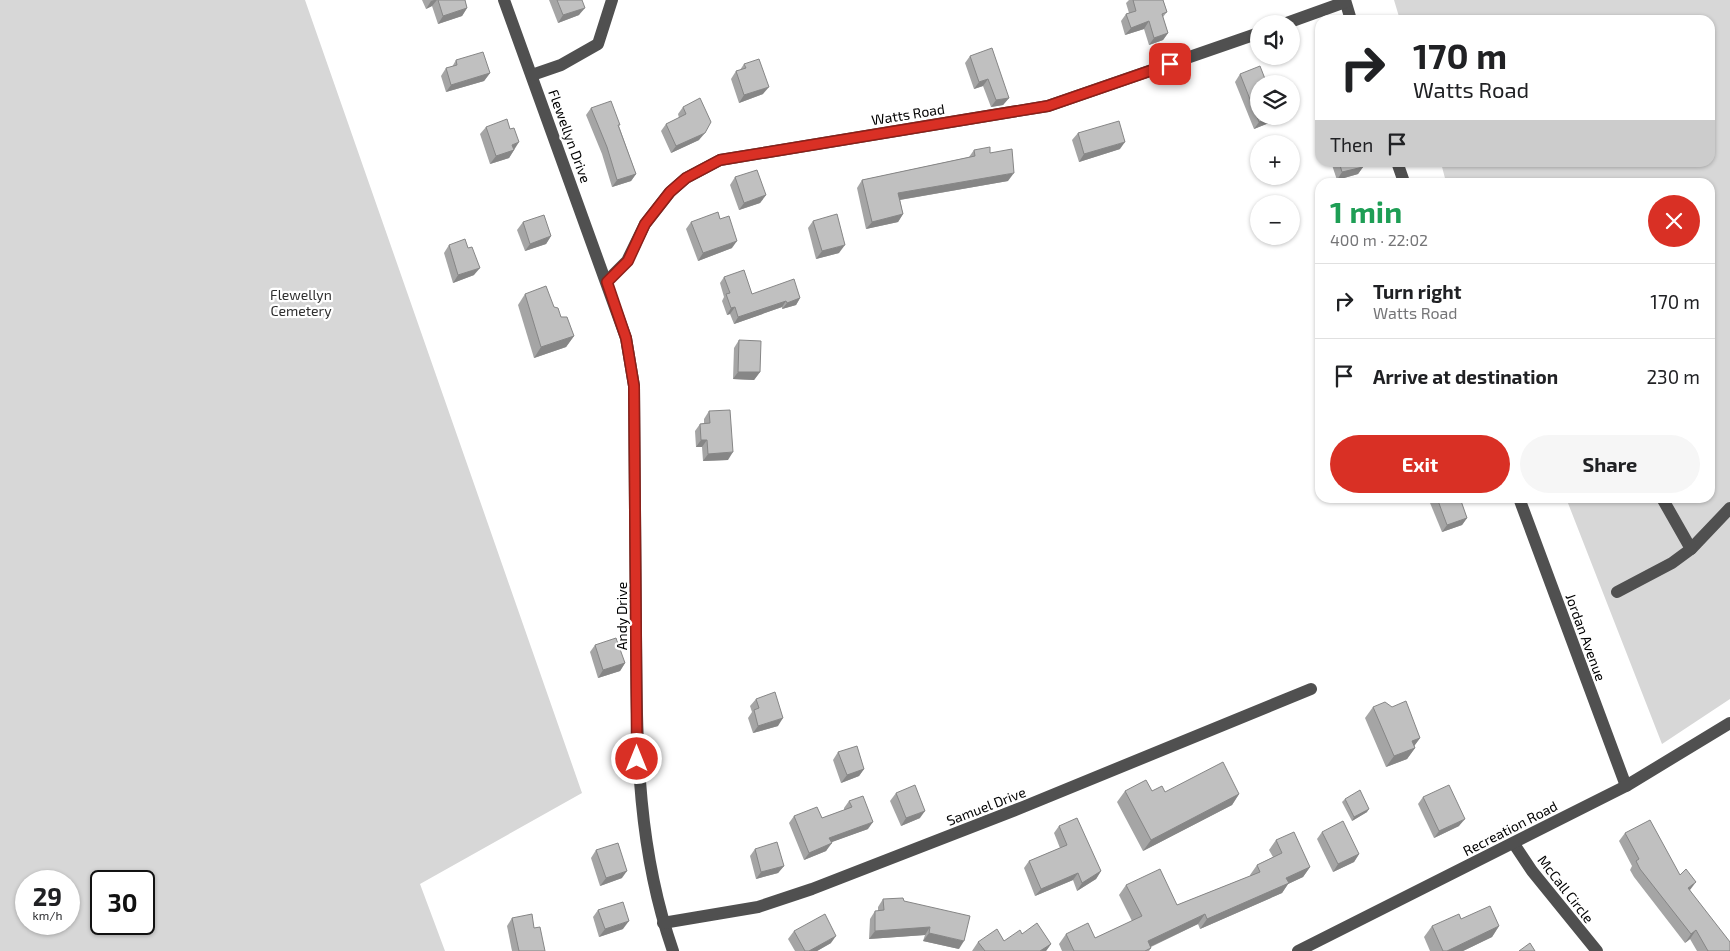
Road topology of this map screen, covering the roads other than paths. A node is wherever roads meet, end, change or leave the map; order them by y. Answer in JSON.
{"nodes":[{"id":1,"x":504,"y":0,"type":"edge"},
{"id":2,"x":612,"y":0,"type":"edge"},
{"id":3,"x":1345,"y":1,"type":"edge"},
{"id":4,"x":1349,"y":15,"type":"edge"},
{"id":5,"x":1300,"y":18,"type":"edge"},
{"id":6,"x":1250,"y":36,"type":"edge"},
{"id":7,"x":532,"y":75,"type":"junction"},
{"id":8,"x":607,"y":282,"type":"junction"},
{"id":9,"x":1520,"y":503,"type":"edge"},
{"id":10,"x":1665,"y":503,"type":"edge"},
{"id":11,"x":1730,"y":508,"type":"edge"},
{"id":12,"x":1691,"y":549,"type":"junction"},
{"id":13,"x":1617,"y":592,"type":"dead end"},
{"id":14,"x":1311,"y":689,"type":"dead end"},
{"id":15,"x":1730,"y":723,"type":"edge"},
{"id":16,"x":1626,"y":786,"type":"junction"},
{"id":17,"x":1514,"y":844,"type":"junction"},
{"id":18,"x":663,"y":923,"type":"junction"},
{"id":19,"x":673,"y":951,"type":"edge"},
{"id":20,"x":1298,"y":951,"type":"edge"},
{"id":21,"x":1597,"y":951,"type":"edge"}],
"edges":[{"from":1,"to":7,"type":"street","name":"Flewellyn Drive"},
{"from":2,"to":7,"type":"street"},
{"from":3,"to":4,"type":"street"},
{"from":3,"to":5,"type":"street"},
{"from":6,"to":8,"type":"street","name":"Watts Road"},
{"from":7,"to":8,"type":"street","name":"Flewellyn Drive"},
{"from":8,"to":18,"type":"street","name":"Andy Drive"},
{"from":9,"to":16,"type":"street","name":"Jordan Avenue"},
{"from":10,"to":12,"type":"street"},
{"from":11,"to":12,"type":"street"},
{"from":12,"to":13,"type":"street"},
{"from":14,"to":18,"type":"street","name":"Samuel Drive"},
{"from":15,"to":16,"type":"street","name":"Recreation Road"},
{"from":16,"to":17,"type":"street","name":"Recreation Road"},
{"from":17,"to":20,"type":"street","name":"Recreation Road"},
{"from":17,"to":21,"type":"street","name":"McCall Circle"},
{"from":18,"to":19,"type":"street","name":"Andy Drive"}]}
